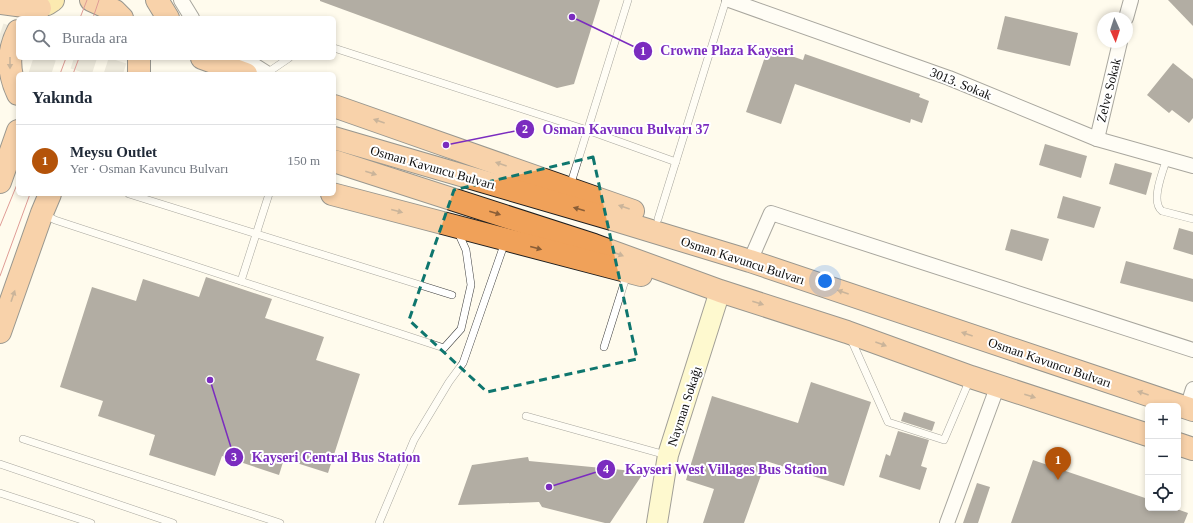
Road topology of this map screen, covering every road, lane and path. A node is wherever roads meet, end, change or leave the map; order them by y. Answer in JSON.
{"nodes":[{"id":1,"x":92,"y":0,"type":"edge"},
{"id":2,"x":120,"y":0,"type":"edge"},
{"id":3,"x":157,"y":0,"type":"edge"},
{"id":4,"x":181,"y":0,"type":"edge"},
{"id":5,"x":628,"y":0,"type":"edge"},
{"id":6,"x":728,"y":0,"type":"edge"},
{"id":7,"x":1131,"y":0,"type":"edge"},
{"id":8,"x":0,"y":3,"type":"edge"},
{"id":9,"x":45,"y":6,"type":"edge"},
{"id":10,"x":1128,"y":12,"type":"edge"},
{"id":11,"x":121,"y":16,"type":"edge"},
{"id":12,"x":123,"y":16,"type":"edge"},
{"id":13,"x":167,"y":16,"type":"edge"},
{"id":14,"x":191,"y":16,"type":"edge"},
{"id":15,"x":16,"y":36,"type":"edge"},
{"id":16,"x":1119,"y":48,"type":"edge"},
{"id":17,"x":336,"y":49,"type":"edge"},
{"id":18,"x":140,"y":60,"type":"edge"},
{"id":19,"x":208,"y":60,"type":"edge"},
{"id":20,"x":245,"y":60,"type":"edge"},
{"id":21,"x":285,"y":60,"type":"edge"},
{"id":22,"x":139,"y":72,"type":"edge"},
{"id":23,"x":253,"y":72,"type":"edge"},
{"id":24,"x":258,"y":72,"type":"edge"},
{"id":25,"x":264,"y":72,"type":"edge"},
{"id":26,"x":0,"y":89,"type":"edge"},
{"id":27,"x":16,"y":90,"type":"edge"},
{"id":28,"x":16,"y":94,"type":"edge"},
{"id":29,"x":336,"y":107,"type":"edge"},
{"id":30,"x":587,"y":130,"type":"junction"},
{"id":31,"x":16,"y":136,"type":"edge"},
{"id":32,"x":336,"y":139,"type":"edge"},
{"id":33,"x":1097,"y":139,"type":"junction"},
{"id":34,"x":1167,"y":158,"type":"junction"},
{"id":35,"x":336,"y":162,"type":"edge"},
{"id":36,"x":676,"y":162,"type":"junction"},
{"id":37,"x":1193,"y":166,"type":"edge"},
{"id":38,"x":0,"y":182,"type":"edge"},
{"id":39,"x":569,"y":188,"type":"junction"},
{"id":40,"x":336,"y":195,"type":"edge"},
{"id":41,"x":135,"y":196,"type":"edge"},
{"id":42,"x":268,"y":196,"type":"edge"},
{"id":43,"x":46,"y":203,"type":"edge"},
{"id":44,"x":658,"y":219,"type":"junction"},
{"id":45,"x":1193,"y":219,"type":"edge"},
{"id":46,"x":456,"y":227,"type":"junction"},
{"id":47,"x":256,"y":234,"type":"junction"},
{"id":48,"x":506,"y":240,"type":"junction"},
{"id":49,"x":750,"y":261,"type":"junction"},
{"id":50,"x":628,"y":272,"type":"junction"},
{"id":51,"x":241,"y":281,"type":"junction"},
{"id":52,"x":720,"y":291,"type":"junction"},
{"id":53,"x":452,"y":294,"type":"dead end"},
{"id":54,"x":0,"y":332,"type":"edge"},
{"id":55,"x":847,"y":332,"type":"junction"},
{"id":56,"x":604,"y":347,"type":"dead end"},
{"id":57,"x":1193,"y":350,"type":"edge"},
{"id":58,"x":971,"y":376,"type":"junction"},
{"id":59,"x":998,"y":385,"type":"junction"},
{"id":60,"x":1191,"y":403,"type":"edge"},
{"id":61,"x":526,"y":416,"type":"dead end"},
{"id":62,"x":1145,"y":434,"type":"edge"},
{"id":63,"x":23,"y":439,"type":"dead end"},
{"id":64,"x":1181,"y":445,"type":"edge"},
{"id":65,"x":1193,"y":449,"type":"edge"},
{"id":66,"x":668,"y":455,"type":"junction"},
{"id":67,"x":0,"y":464,"type":"edge"},
{"id":68,"x":0,"y":493,"type":"edge"},
{"id":69,"x":91,"y":523,"type":"edge"},
{"id":70,"x":173,"y":523,"type":"edge"},
{"id":71,"x":280,"y":523,"type":"edge"},
{"id":72,"x":380,"y":523,"type":"edge"},
{"id":73,"x":657,"y":523,"type":"edge"},
{"id":74,"x":947,"y":523,"type":"edge"}],
"edges":[{"from":1,"to":11,"type":"highway"},
{"from":2,"to":12,"type":"main road"},
{"from":3,"to":13,"type":"highway"},
{"from":4,"to":14,"type":"street"},
{"from":5,"to":30,"type":"lane"},
{"from":6,"to":33,"type":"street","name":"3013. Sokak"},
{"from":6,"to":36,"type":"lane"},
{"from":7,"to":10,"type":"street"},
{"from":8,"to":9,"type":"highway"},
{"from":15,"to":27,"type":"highway","one_way":true},
{"from":16,"to":33,"type":"street","name":"Zelve Sokak"},
{"from":17,"to":30,"type":"lane"},
{"from":18,"to":22,"type":"highway"},
{"from":19,"to":23,"type":"highway"},
{"from":20,"to":24,"type":"street"},
{"from":21,"to":25,"type":"lane"},
{"from":26,"to":28,"type":"highway"},
{"from":39,"to":29,"type":"highway","one_way":true},
{"from":30,"to":36,"type":"lane"},
{"from":30,"to":39,"type":"lane"},
{"from":31,"to":38,"type":"highway"},
{"from":49,"to":32,"type":"highway","name":"Osman Kavuncu Bulvarı","one_way":true},
{"from":33,"to":34,"type":"street","name":"3013. Sokak"},
{"from":34,"to":37,"type":"street","name":"3013. Sokak"},
{"from":34,"to":45,"type":"lane"},
{"from":35,"to":52,"type":"highway","name":"Osman Kavuncu Bulvarı","one_way":true},
{"from":36,"to":44,"type":"lane"},
{"from":44,"to":39,"type":"highway","one_way":true},
{"from":40,"to":46,"type":"highway","one_way":true},
{"from":41,"to":47,"type":"lane"},
{"from":42,"to":47,"type":"lane"},
{"from":43,"to":51,"type":"lane"},
{"from":54,"to":43,"type":"highway","one_way":true},
{"from":44,"to":49,"type":"highway"},
{"from":46,"to":48,"type":"highway"},
{"from":46,"to":51,"type":"lane"},
{"from":47,"to":51,"type":"lane"},
{"from":47,"to":53,"type":"lane"},
{"from":48,"to":50,"type":"highway","one_way":true},
{"from":48,"to":72,"type":"lane"},
{"from":49,"to":57,"type":"street"},
{"from":60,"to":49,"type":"highway","name":"Osman Kavuncu Bulvarı","one_way":true},
{"from":50,"to":52,"type":"highway"},
{"from":50,"to":56,"type":"lane"},
{"from":52,"to":55,"type":"highway","name":"Osman Kavuncu Bulvarı","one_way":true},
{"from":52,"to":66,"type":"street","name":"Nayman Sokağı"},
{"from":55,"to":58,"type":"highway","name":"Osman Kavuncu Bulvarı","one_way":true},
{"from":55,"to":58,"type":"lane"},
{"from":58,"to":59,"type":"highway","name":"Osman Kavuncu Bulvarı"},
{"from":59,"to":62,"type":"highway","name":"Osman Kavuncu Bulvarı","one_way":true},
{"from":59,"to":74,"type":"street"},
{"from":61,"to":66,"type":"lane"},
{"from":63,"to":71,"type":"lane"},
{"from":64,"to":65,"type":"highway"},
{"from":66,"to":73,"type":"street","name":"Nayman Sokağı"},
{"from":67,"to":70,"type":"lane"},
{"from":68,"to":69,"type":"lane"}]}
